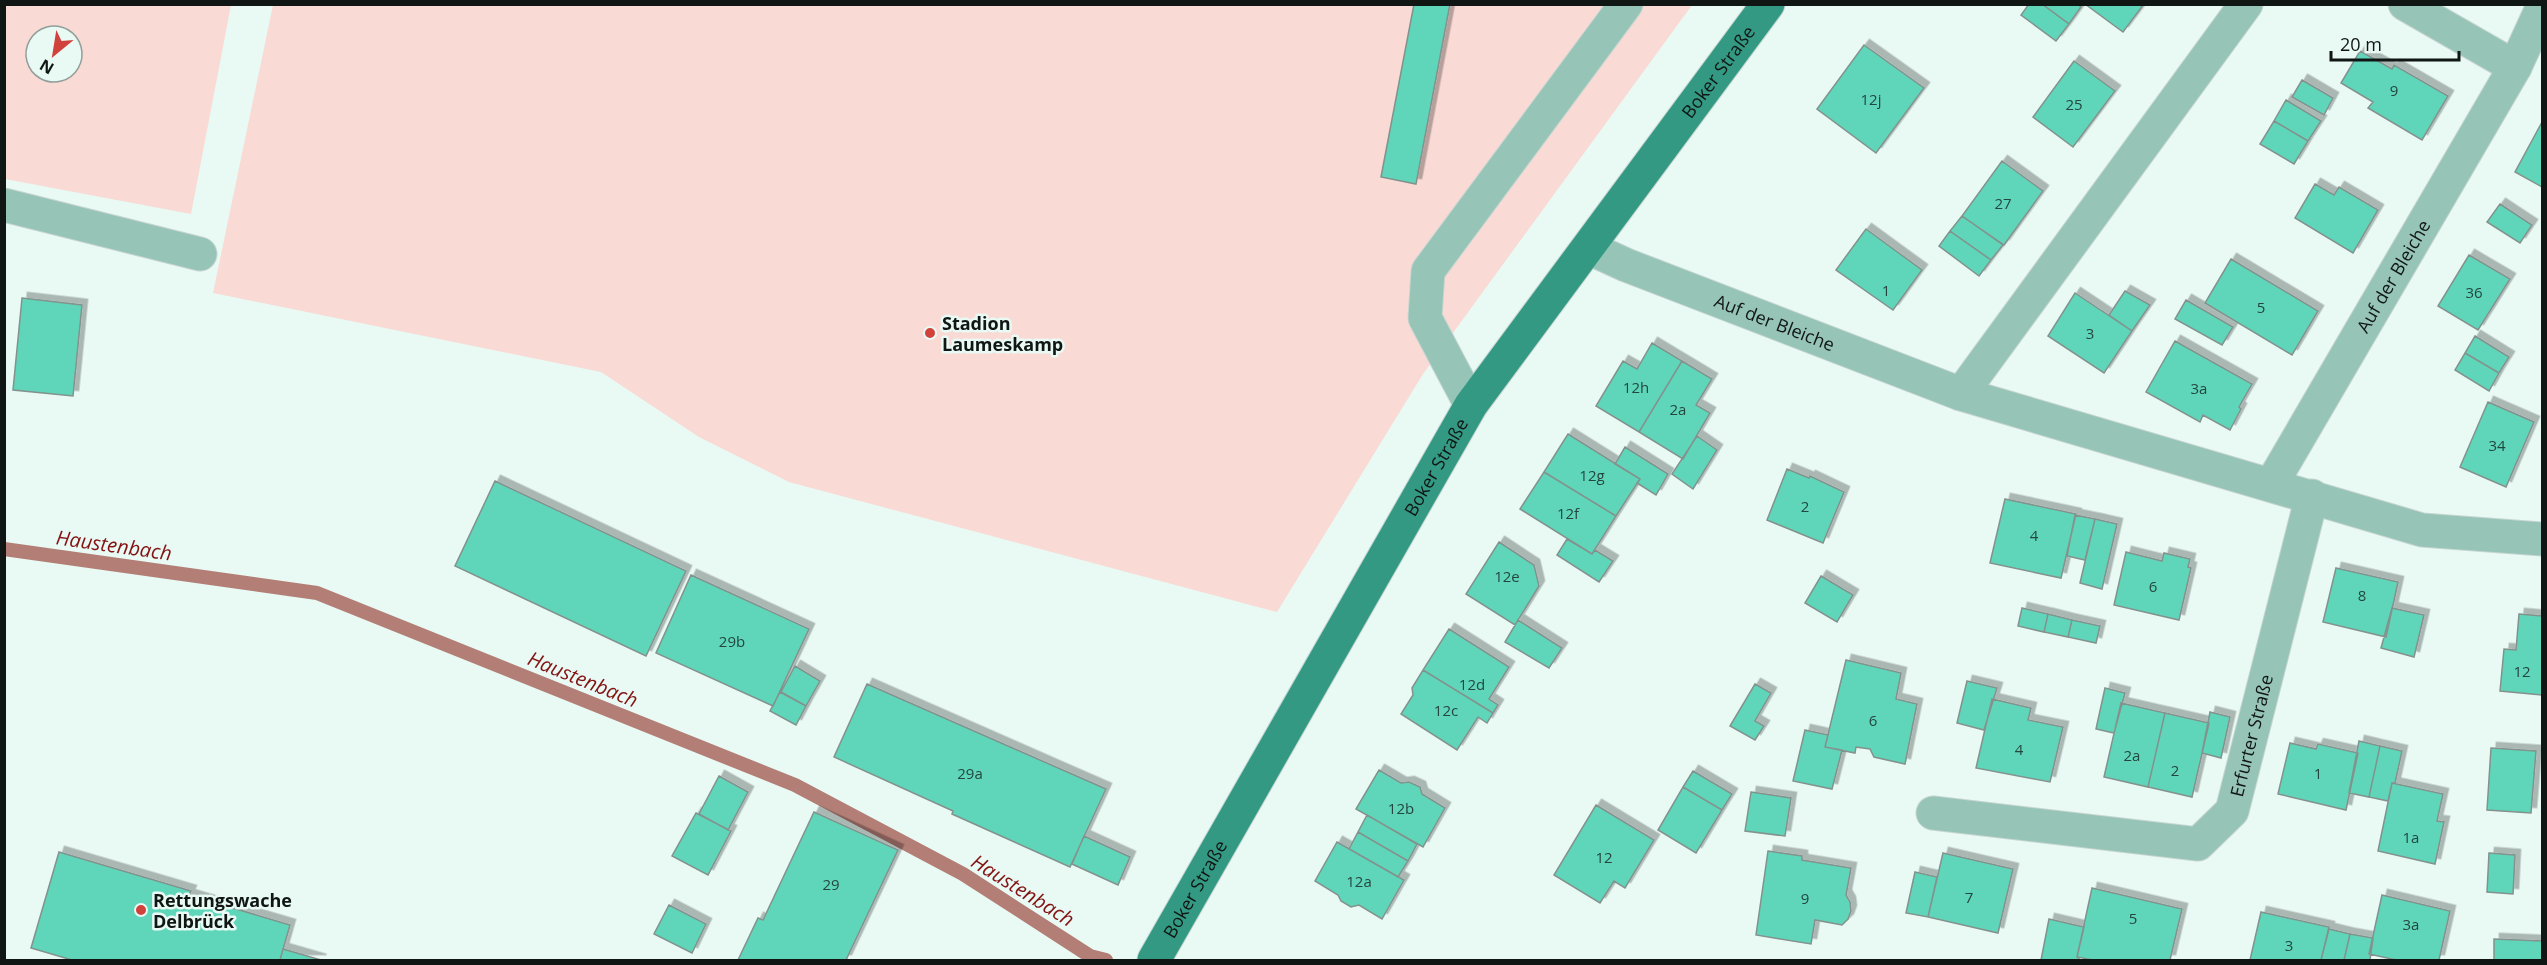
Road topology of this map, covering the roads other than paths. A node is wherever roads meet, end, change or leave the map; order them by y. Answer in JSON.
{"nodes":[{"id":1,"x":1626,"y":4,"type":"edge"},
{"id":2,"x":1768,"y":4,"type":"edge"},
{"id":3,"x":2246,"y":4,"type":"edge"},
{"id":4,"x":2405,"y":4,"type":"edge"},
{"id":5,"x":2542,"y":8,"type":"edge"},
{"id":6,"x":2515,"y":67,"type":"junction"},
{"id":7,"x":4,"y":206,"type":"edge"},
{"id":8,"x":1589,"y":248,"type":"junction"},
{"id":9,"x":200,"y":254,"type":"dead end"},
{"id":10,"x":1961,"y":394,"type":"junction"},
{"id":11,"x":1471,"y":405,"type":"junction"},
{"id":12,"x":2271,"y":485,"type":"junction"},
{"id":13,"x":2312,"y":496,"type":"junction"},
{"id":14,"x":2542,"y":539,"type":"edge"},
{"id":15,"x":1933,"y":813,"type":"dead end"},
{"id":16,"x":1160,"y":950,"type":"edge"}],
"edges":[{"from":1,"to":11,"type":"street"},
{"from":2,"to":8,"type":"main road","name":"Boker Straße"},
{"from":3,"to":10,"type":"street"},
{"from":4,"to":6,"type":"street"},
{"from":5,"to":6,"type":"street","name":"Auf der Bleiche"},
{"from":6,"to":12,"type":"street","name":"Auf der Bleiche"},
{"from":7,"to":9,"type":"street"},
{"from":8,"to":10,"type":"street","name":"Auf der Bleiche"},
{"from":8,"to":11,"type":"main road","name":"Boker Straße"},
{"from":10,"to":12,"type":"street","name":"Auf der Bleiche"},
{"from":11,"to":16,"type":"main road","name":"Boker Straße"},
{"from":12,"to":13,"type":"street","name":"Auf der Bleiche"},
{"from":13,"to":14,"type":"street","name":"Auf der Bleiche"},
{"from":13,"to":15,"type":"street","name":"Erfurter Straße"}]}
